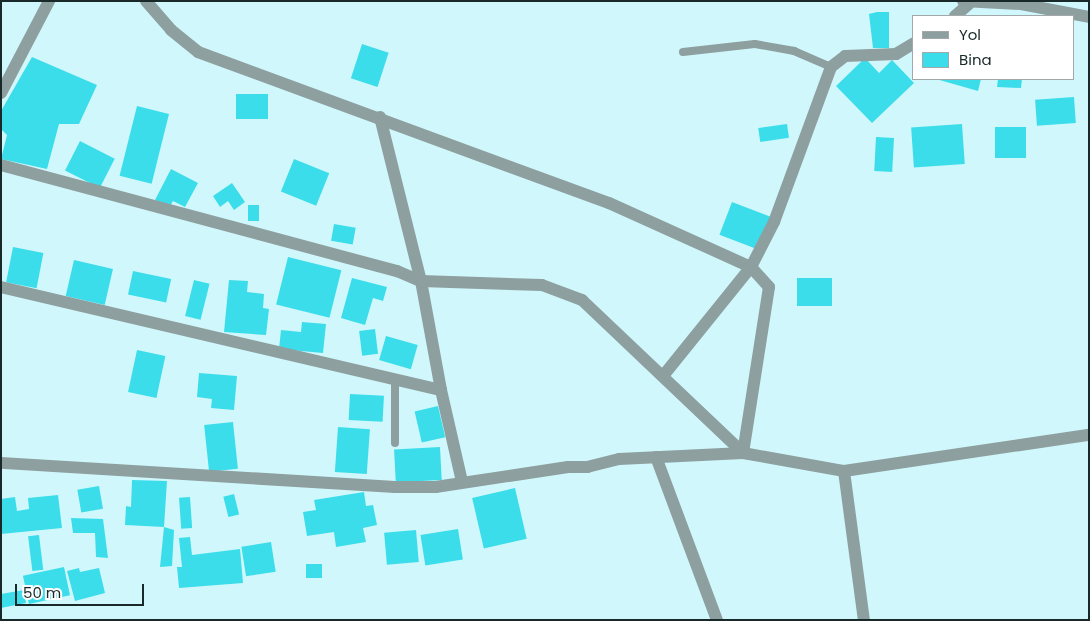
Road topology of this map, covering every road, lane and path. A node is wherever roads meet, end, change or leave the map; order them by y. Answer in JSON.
{"nodes":[{"id":1,"x":48,"y":1,"type":"edge"},
{"id":2,"x":146,"y":1,"type":"edge"},
{"id":3,"x":966,"y":3,"type":"edge"},
{"id":4,"x":957,"y":15,"type":"edge"},
{"id":5,"x":1089,"y":17,"type":"edge"},
{"id":6,"x":912,"y":44,"type":"edge"},
{"id":7,"x":683,"y":52,"type":"dead end"},
{"id":8,"x":831,"y":67,"type":"junction"},
{"id":9,"x":1,"y":93,"type":"edge"},
{"id":10,"x":380,"y":117,"type":"junction"},
{"id":11,"x":1,"y":165,"type":"edge"},
{"id":12,"x":751,"y":267,"type":"junction"},
{"id":13,"x":421,"y":281,"type":"junction"},
{"id":14,"x":1,"y":288,"type":"edge"},
{"id":15,"x":663,"y":376,"type":"junction"},
{"id":16,"x":395,"y":379,"type":"junction"},
{"id":17,"x":441,"y":390,"type":"junction"},
{"id":18,"x":1089,"y":435,"type":"edge"},
{"id":19,"x":395,"y":443,"type":"dead end"},
{"id":20,"x":743,"y":453,"type":"junction"},
{"id":21,"x":656,"y":457,"type":"junction"},
{"id":22,"x":1,"y":463,"type":"edge"},
{"id":23,"x":844,"y":471,"type":"junction"},
{"id":24,"x":462,"y":482,"type":"junction"},
{"id":25,"x":717,"y":620,"type":"edge"},
{"id":26,"x":864,"y":620,"type":"edge"}],
"edges":[{"from":1,"to":9,"type":"street"},
{"from":2,"to":10,"type":"street"},
{"from":3,"to":4,"type":"street"},
{"from":3,"to":5,"type":"street"},
{"from":6,"to":8,"type":"street"},
{"from":7,"to":8,"type":"lane"},
{"from":8,"to":12,"type":"street"},
{"from":10,"to":12,"type":"street"},
{"from":10,"to":13,"type":"street"},
{"from":11,"to":13,"type":"street"},
{"from":12,"to":15,"type":"street"},
{"from":12,"to":20,"type":"street"},
{"from":13,"to":15,"type":"street"},
{"from":13,"to":17,"type":"street"},
{"from":14,"to":16,"type":"street"},
{"from":15,"to":20,"type":"street"},
{"from":16,"to":17,"type":"street"},
{"from":16,"to":19,"type":"lane"},
{"from":17,"to":24,"type":"street"},
{"from":18,"to":23,"type":"street"},
{"from":20,"to":21,"type":"street"},
{"from":20,"to":23,"type":"street"},
{"from":21,"to":24,"type":"street"},
{"from":21,"to":25,"type":"street"},
{"from":22,"to":24,"type":"street"},
{"from":23,"to":26,"type":"street"}]}
